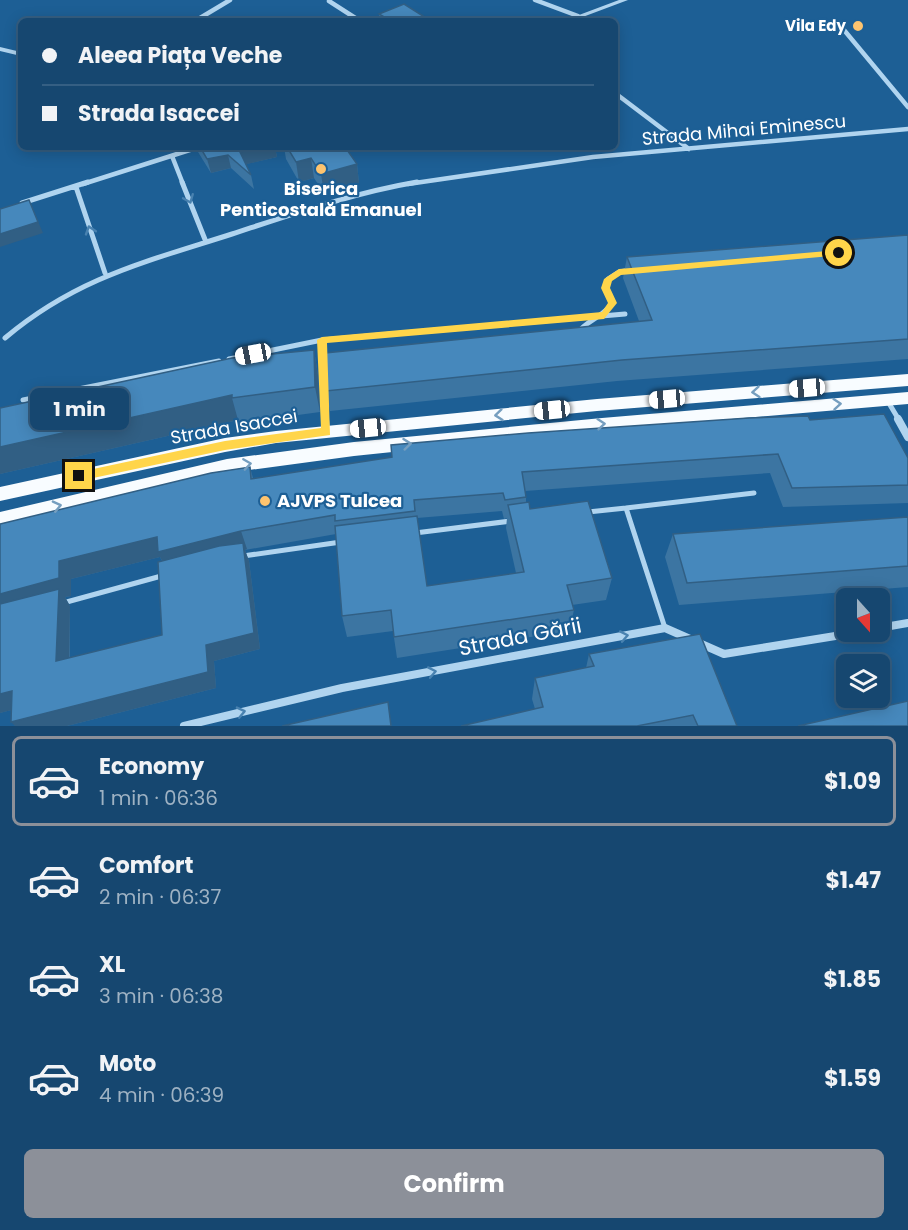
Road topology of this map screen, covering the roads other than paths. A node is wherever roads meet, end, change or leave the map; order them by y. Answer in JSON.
{"nodes":[{"id":1,"x":230,"y":0,"type":"edge"},
{"id":2,"x":535,"y":0,"type":"edge"},
{"id":3,"x":625,"y":0,"type":"edge"},
{"id":4,"x":329,"y":1,"type":"edge"},
{"id":5,"x":578,"y":16,"type":"junction"},
{"id":6,"x":200,"y":18,"type":"edge"},
{"id":7,"x":355,"y":18,"type":"edge"},
{"id":8,"x":573,"y":18,"type":"edge"},
{"id":9,"x":844,"y":30,"type":"dead end"},
{"id":10,"x":0,"y":49,"type":"edge"},
{"id":11,"x":18,"y":53,"type":"edge"},
{"id":12,"x":618,"y":95,"type":"edge"},
{"id":13,"x":908,"y":107,"type":"edge"},
{"id":14,"x":908,"y":129,"type":"edge"},
{"id":15,"x":690,"y":149,"type":"junction"},
{"id":16,"x":189,"y":150,"type":"edge"},
{"id":17,"x":172,"y":156,"type":"junction"},
{"id":18,"x":76,"y":187,"type":"junction"},
{"id":19,"x":11,"y":207,"type":"edge"},
{"id":20,"x":206,"y":242,"type":"junction"},
{"id":21,"x":644,"y":269,"type":"edge"},
{"id":22,"x":105,"y":273,"type":"junction"},
{"id":23,"x":625,"y":314,"type":"dead end"},
{"id":24,"x":604,"y":315,"type":"junction"},
{"id":25,"x":577,"y":335,"type":"edge"},
{"id":26,"x":5,"y":338,"type":"dead end"},
{"id":27,"x":322,"y":340,"type":"junction"},
{"id":28,"x":908,"y":380,"type":"edge"},
{"id":29,"x":908,"y":398,"type":"edge"},
{"id":30,"x":23,"y":400,"type":"edge"},
{"id":31,"x":887,"y":400,"type":"junction"},
{"id":32,"x":326,"y":432,"type":"junction"},
{"id":33,"x":908,"y":437,"type":"edge"},
{"id":34,"x":754,"y":493,"type":"dead end"},
{"id":35,"x":0,"y":494,"type":"edge"},
{"id":36,"x":626,"y":508,"type":"junction"},
{"id":37,"x":579,"y":513,"type":"edge"},
{"id":38,"x":0,"y":519,"type":"edge"},
{"id":39,"x":520,"y":520,"type":"edge"},
{"id":40,"x":403,"y":534,"type":"edge"},
{"id":41,"x":344,"y":542,"type":"edge"},
{"id":42,"x":236,"y":557,"type":"edge"},
{"id":43,"x":169,"y":574,"type":"edge"},
{"id":44,"x":56,"y":605,"type":"edge"},
{"id":45,"x":908,"y":623,"type":"edge"},
{"id":46,"x":890,"y":626,"type":"edge"},
{"id":47,"x":665,"y":628,"type":"junction"},
{"id":48,"x":836,"y":636,"type":"edge"},
{"id":49,"x":184,"y":726,"type":"edge"}],
"edges":[{"from":1,"to":6,"type":"street"},
{"from":2,"to":5,"type":"street"},
{"from":3,"to":5,"type":"street"},
{"from":4,"to":7,"type":"street"},
{"from":5,"to":8,"type":"street"},
{"from":9,"to":13,"type":"street"},
{"from":10,"to":11,"type":"street"},
{"from":12,"to":15,"type":"street"},
{"from":14,"to":15,"type":"street","name":"Strada Mihai Eminescu"},
{"from":15,"to":20,"type":"street","name":"Strada Mihai Eminescu"},
{"from":16,"to":17,"type":"street"},
{"from":17,"to":18,"type":"street"},
{"from":17,"to":20,"type":"street","one_way":true},
{"from":18,"to":19,"type":"street"},
{"from":22,"to":18,"type":"street","one_way":true},
{"from":20,"to":22,"type":"street","name":"Strada Mihai Eminescu"},
{"from":21,"to":24,"type":"street"},
{"from":22,"to":26,"type":"street","name":"Strada Mihai Eminescu"},
{"from":23,"to":24,"type":"street"},
{"from":24,"to":25,"type":"street"},
{"from":24,"to":27,"type":"street"},
{"from":27,"to":30,"type":"street"},
{"from":27,"to":32,"type":"street"},
{"from":28,"to":32,"type":"main road","name":"Strada Isaccei","one_way":true},
{"from":29,"to":31,"type":"main road","name":"Strada Isaccei"},
{"from":31,"to":33,"type":"street"},
{"from":38,"to":31,"type":"main road","name":"Strada Isaccei","one_way":true},
{"from":32,"to":35,"type":"main road","name":"Strada Isaccei"},
{"from":34,"to":36,"type":"lane"},
{"from":36,"to":37,"type":"lane"},
{"from":36,"to":47,"type":"lane"},
{"from":39,"to":40,"type":"lane"},
{"from":41,"to":42,"type":"lane"},
{"from":43,"to":44,"type":"lane"},
{"from":45,"to":46,"type":"street"},
{"from":47,"to":48,"type":"street"},
{"from":49,"to":47,"type":"street","name":"Strada Gării","one_way":true}]}
